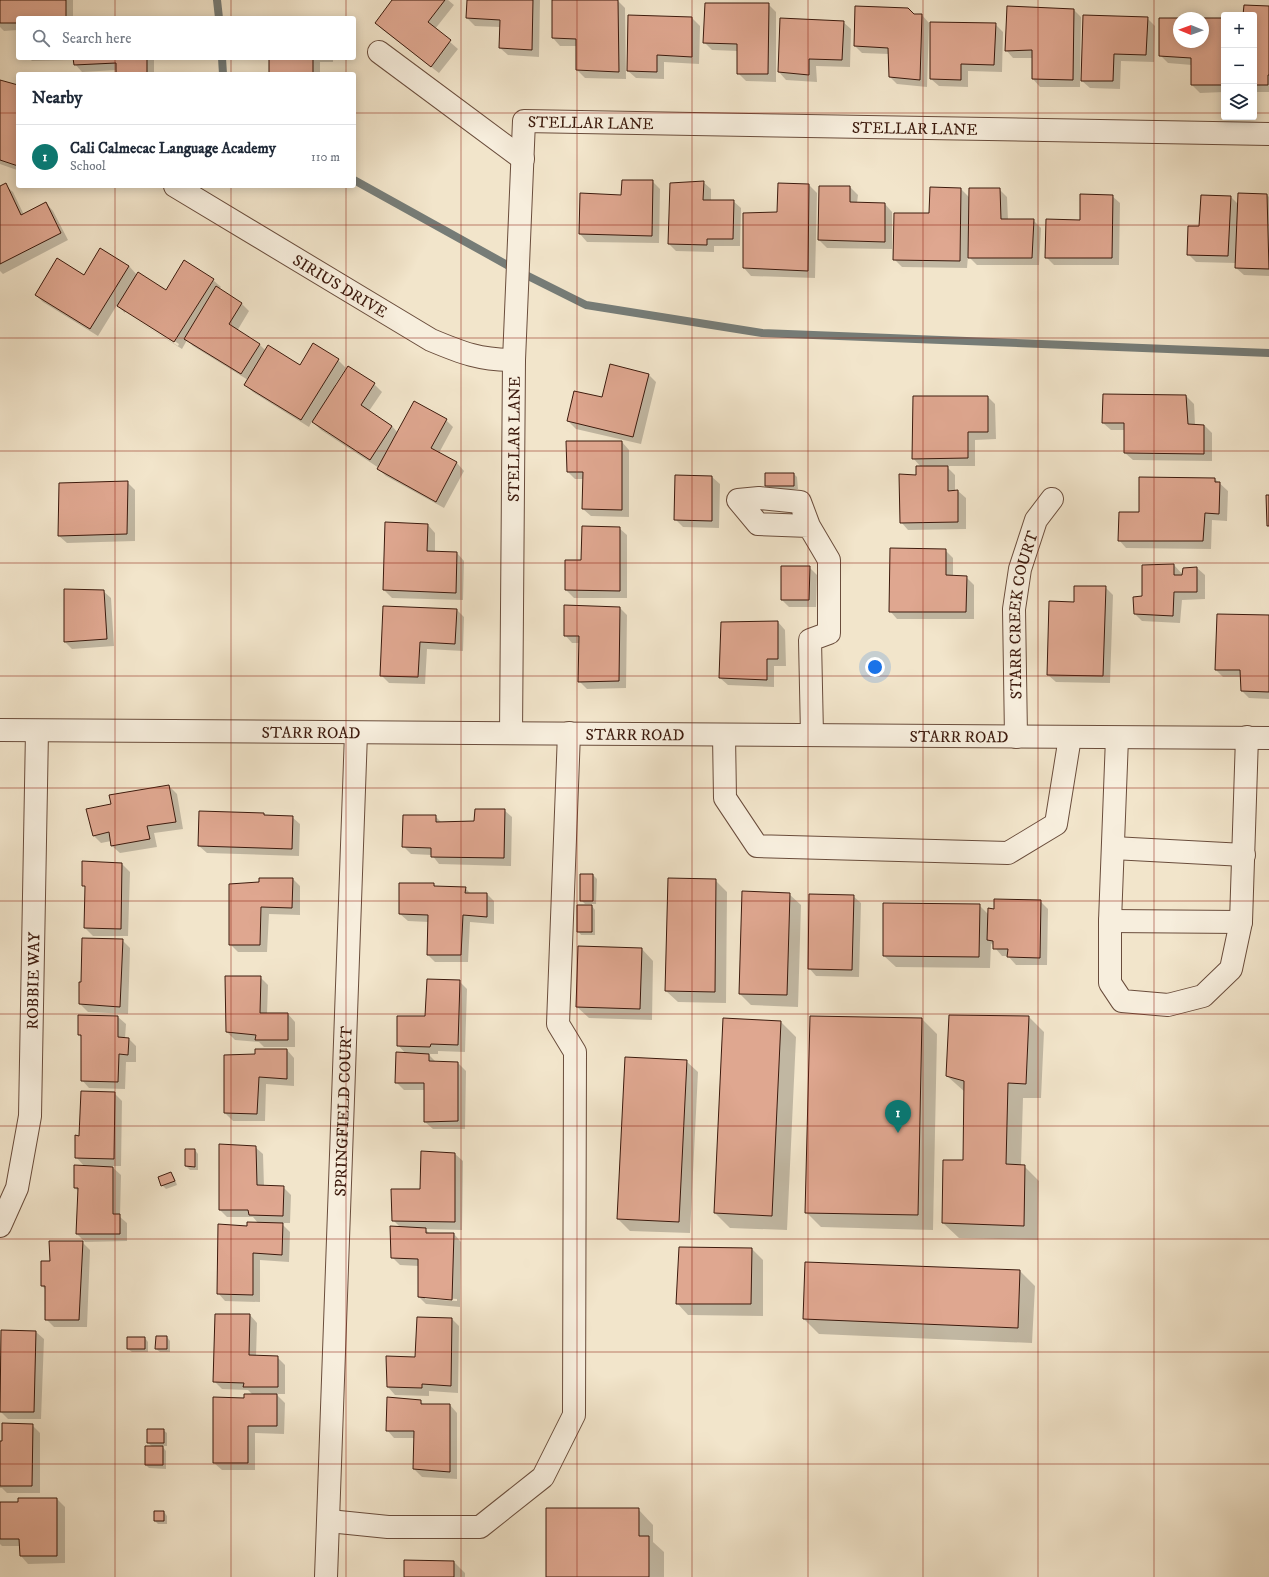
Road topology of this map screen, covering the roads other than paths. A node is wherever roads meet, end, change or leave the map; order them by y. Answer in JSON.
{"nodes":[{"id":1,"x":379,"y":52,"type":"dead end"},
{"id":2,"x":1269,"y":134,"type":"edge"},
{"id":3,"x":522,"y":159,"type":"junction"},
{"id":4,"x":178,"y":188,"type":"edge"},
{"id":5,"x":514,"y":360,"type":"junction"},
{"id":6,"x":1052,"y":499,"type":"dead end"},
{"id":7,"x":809,"y":526,"type":"dead end"},
{"id":8,"x":0,"y":730,"type":"edge"},
{"id":9,"x":37,"y":731,"type":"junction"},
{"id":10,"x":356,"y":733,"type":"junction"},
{"id":11,"x":511,"y":733,"type":"junction"},
{"id":12,"x":569,"y":734,"type":"junction"},
{"id":13,"x":724,"y":735,"type":"junction"},
{"id":14,"x":812,"y":735,"type":"junction"},
{"id":15,"x":1016,"y":737,"type":"junction"},
{"id":16,"x":1070,"y":737,"type":"junction"},
{"id":17,"x":1247,"y":737,"type":"junction"},
{"id":18,"x":1117,"y":738,"type":"junction"},
{"id":19,"x":1269,"y":738,"type":"edge"},
{"id":20,"x":1113,"y":848,"type":"junction"},
{"id":21,"x":1244,"y":855,"type":"junction"},
{"id":22,"x":1110,"y":921,"type":"junction"},
{"id":23,"x":1241,"y":922,"type":"junction"},
{"id":24,"x":0,"y":1226,"type":"edge"},
{"id":25,"x":329,"y":1522,"type":"junction"},
{"id":26,"x":326,"y":1577,"type":"edge"}],
"edges":[{"from":1,"to":3,"type":"street"},
{"from":2,"to":3,"type":"street","name":"STELLAR LANE"},
{"from":3,"to":5,"type":"street","name":"STELLAR LANE"},
{"from":4,"to":5,"type":"street","name":"SIRIUS DRIVE"},
{"from":5,"to":11,"type":"street","name":"STELLAR LANE"},
{"from":6,"to":15,"type":"street","name":"STARR CREEK COURT"},
{"from":7,"to":14,"type":"street"},
{"from":8,"to":9,"type":"street","name":"STARR ROAD"},
{"from":9,"to":10,"type":"street","name":"STARR ROAD"},
{"from":9,"to":24,"type":"street","name":"ROBBIE WAY"},
{"from":10,"to":11,"type":"street","name":"STARR ROAD"},
{"from":10,"to":25,"type":"street","name":"SPRINGFIELD COURT"},
{"from":11,"to":12,"type":"street","name":"STARR ROAD"},
{"from":12,"to":13,"type":"street","name":"STARR ROAD"},
{"from":12,"to":25,"type":"street"},
{"from":13,"to":14,"type":"street","name":"STARR ROAD"},
{"from":13,"to":16,"type":"street"},
{"from":14,"to":15,"type":"street","name":"STARR ROAD"},
{"from":15,"to":16,"type":"street","name":"STARR ROAD"},
{"from":16,"to":18,"type":"street","name":"STARR ROAD"},
{"from":17,"to":18,"type":"street","name":"STARR ROAD"},
{"from":17,"to":19,"type":"street","name":"STARR ROAD"},
{"from":17,"to":21,"type":"street"},
{"from":18,"to":20,"type":"street"},
{"from":20,"to":21,"type":"street"},
{"from":20,"to":22,"type":"street"},
{"from":21,"to":23,"type":"street"},
{"from":22,"to":23,"type":"street"},
{"from":22,"to":23,"type":"street"},
{"from":25,"to":26,"type":"street","name":"SPRINGFIELD COURT"}]}
